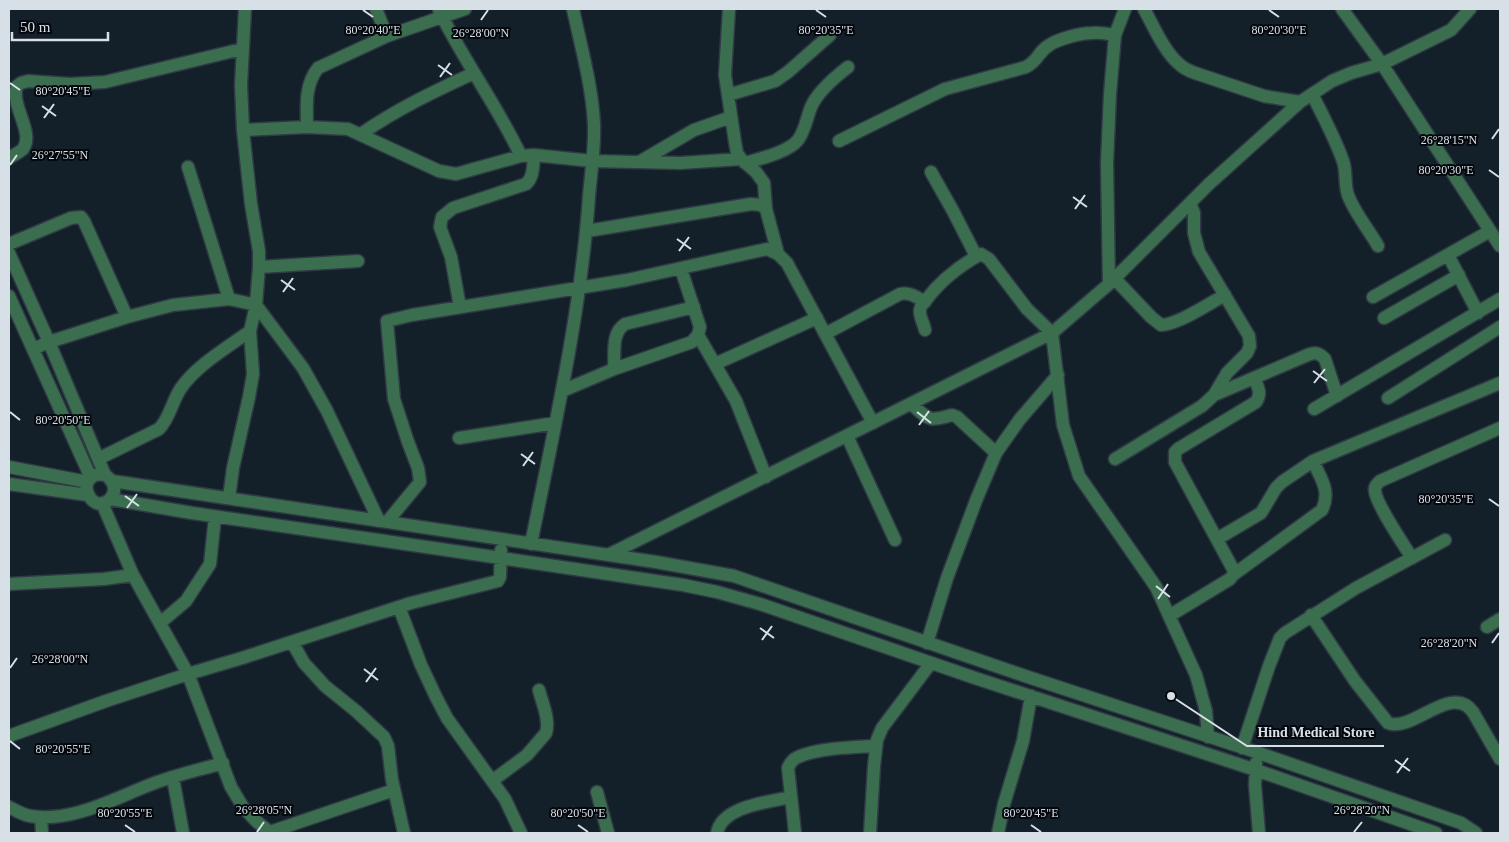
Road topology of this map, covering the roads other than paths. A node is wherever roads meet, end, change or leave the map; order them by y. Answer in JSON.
{"nodes":[{"id":1,"x":245,"y":9,"type":"edge"},
{"id":2,"x":376,"y":9,"type":"edge"},
{"id":3,"x":465,"y":9,"type":"edge"},
{"id":4,"x":573,"y":9,"type":"edge"},
{"id":5,"x":728,"y":9,"type":"edge"},
{"id":6,"x":1124,"y":9,"type":"edge"},
{"id":7,"x":1144,"y":9,"type":"edge"},
{"id":8,"x":1342,"y":9,"type":"edge"},
{"id":9,"x":1470,"y":9,"type":"edge"},
{"id":10,"x":440,"y":12,"type":"edge"},
{"id":11,"x":1115,"y":35,"type":"junction"},
{"id":12,"x":388,"y":36,"type":"junction"},
{"id":13,"x":830,"y":36,"type":"dead end"},
{"id":14,"x":242,"y":49,"type":"junction"},
{"id":15,"x":1382,"y":64,"type":"junction"},
{"id":16,"x":848,"y":67,"type":"dead end"},
{"id":17,"x":474,"y":73,"type":"junction"},
{"id":18,"x":1312,"y":94,"type":"junction"},
{"id":19,"x":728,"y":95,"type":"junction"},
{"id":20,"x":1300,"y":102,"type":"junction"},
{"id":21,"x":731,"y":117,"type":"junction"},
{"id":22,"x":307,"y":127,"type":"junction"},
{"id":23,"x":243,"y":130,"type":"junction"},
{"id":24,"x":361,"y":134,"type":"junction"},
{"id":25,"x":839,"y":141,"type":"dead end"},
{"id":26,"x":527,"y":156,"type":"junction"},
{"id":27,"x":9,"y":158,"type":"edge"},
{"id":28,"x":592,"y":161,"type":"junction"},
{"id":29,"x":641,"y":161,"type":"junction"},
{"id":30,"x":743,"y":161,"type":"junction"},
{"id":31,"x":188,"y":167,"type":"dead end"},
{"id":32,"x":930,"y":172,"type":"dead end"},
{"id":33,"x":1190,"y":203,"type":"junction"},
{"id":34,"x":766,"y":209,"type":"junction"},
{"id":35,"x":587,"y":230,"type":"junction"},
{"id":36,"x":1497,"y":240,"type":"edge"},
{"id":37,"x":9,"y":244,"type":"edge"},
{"id":38,"x":1378,"y":246,"type":"dead end"},
{"id":39,"x":9,"y":253,"type":"edge"},
{"id":40,"x":778,"y":254,"type":"junction"},
{"id":41,"x":1448,"y":255,"type":"junction"},
{"id":42,"x":976,"y":256,"type":"junction"},
{"id":43,"x":358,"y":261,"type":"dead end"},
{"id":44,"x":259,"y":267,"type":"junction"},
{"id":45,"x":681,"y":269,"type":"junction"},
{"id":46,"x":1459,"y":275,"type":"junction"},
{"id":47,"x":1112,"y":282,"type":"junction"},
{"id":48,"x":579,"y":288,"type":"junction"},
{"id":49,"x":1224,"y":295,"type":"junction"},
{"id":50,"x":9,"y":296,"type":"edge"},
{"id":51,"x":1373,"y":297,"type":"dead end"},
{"id":52,"x":229,"y":299,"type":"junction"},
{"id":53,"x":1500,"y":300,"type":"edge"},
{"id":54,"x":31,"y":302,"type":"junction"},
{"id":55,"x":925,"y":302,"type":"junction"},
{"id":56,"x":256,"y":305,"type":"junction"},
{"id":57,"x":460,"y":307,"type":"junction"},
{"id":58,"x":694,"y":307,"type":"junction"},
{"id":59,"x":15,"y":309,"type":"junction"},
{"id":60,"x":1478,"y":312,"type":"junction"},
{"id":61,"x":127,"y":317,"type":"junction"},
{"id":62,"x":817,"y":318,"type":"junction"},
{"id":63,"x":1384,"y":318,"type":"dead end"},
{"id":64,"x":1500,"y":326,"type":"edge"},
{"id":65,"x":925,"y":330,"type":"dead end"},
{"id":66,"x":250,"y":331,"type":"junction"},
{"id":67,"x":1052,"y":333,"type":"junction"},
{"id":68,"x":825,"y":334,"type":"junction"},
{"id":69,"x":698,"y":335,"type":"junction"},
{"id":70,"x":49,"y":342,"type":"junction"},
{"id":71,"x":33,"y":348,"type":"junction"},
{"id":72,"x":715,"y":364,"type":"junction"},
{"id":73,"x":614,"y":369,"type":"junction"},
{"id":74,"x":1058,"y":375,"type":"junction"},
{"id":75,"x":1254,"y":378,"type":"junction"},
{"id":76,"x":1500,"y":383,"type":"edge"},
{"id":77,"x":562,"y":391,"type":"junction"},
{"id":78,"x":1214,"y":395,"type":"junction"},
{"id":79,"x":1337,"y":396,"type":"junction"},
{"id":80,"x":1388,"y":398,"type":"dead end"},
{"id":81,"x":911,"y":404,"type":"junction"},
{"id":82,"x":1314,"y":409,"type":"dead end"},
{"id":83,"x":555,"y":423,"type":"junction"},
{"id":84,"x":873,"y":423,"type":"junction"},
{"id":85,"x":1500,"y":428,"type":"edge"},
{"id":86,"x":847,"y":436,"type":"junction"},
{"id":87,"x":459,"y":438,"type":"dead end"},
{"id":88,"x":996,"y":454,"type":"junction"},
{"id":89,"x":98,"y":459,"type":"junction"},
{"id":90,"x":1115,"y":459,"type":"dead end"},
{"id":91,"x":1313,"y":461,"type":"junction"},
{"id":92,"x":9,"y":467,"type":"edge"},
{"id":93,"x":766,"y":477,"type":"junction"},
{"id":94,"x":108,"y":478,"type":"junction"},
{"id":95,"x":89,"y":480,"type":"junction"},
{"id":96,"x":9,"y":484,"type":"edge"},
{"id":97,"x":88,"y":495,"type":"junction"},
{"id":98,"x":229,"y":498,"type":"junction"},
{"id":99,"x":106,"y":501,"type":"junction"},
{"id":100,"x":215,"y":517,"type":"junction"},
{"id":101,"x":383,"y":522,"type":"junction"},
{"id":102,"x":1217,"y":539,"type":"junction"},
{"id":103,"x":502,"y":540,"type":"junction"},
{"id":104,"x":895,"y":540,"type":"dead end"},
{"id":105,"x":1445,"y":540,"type":"dead end"},
{"id":106,"x":531,"y":544,"type":"junction"},
{"id":107,"x":608,"y":555,"type":"junction"},
{"id":108,"x":501,"y":558,"type":"junction"},
{"id":109,"x":1412,"y":558,"type":"junction"},
{"id":110,"x":133,"y":575,"type":"junction"},
{"id":111,"x":1233,"y":575,"type":"junction"},
{"id":112,"x":9,"y":584,"type":"edge"},
{"id":113,"x":399,"y":607,"type":"junction"},
{"id":114,"x":1311,"y":615,"type":"junction"},
{"id":115,"x":1169,"y":616,"type":"junction"},
{"id":116,"x":1500,"y":619,"type":"edge"},
{"id":117,"x":160,"y":623,"type":"junction"},
{"id":118,"x":1487,"y":627,"type":"dead end"},
{"id":119,"x":292,"y":642,"type":"junction"},
{"id":120,"x":927,"y":643,"type":"junction"},
{"id":121,"x":931,"y":663,"type":"junction"},
{"id":122,"x":188,"y":674,"type":"junction"},
{"id":123,"x":539,"y":690,"type":"dead end"},
{"id":124,"x":1031,"y":696,"type":"junction"},
{"id":125,"x":9,"y":736,"type":"edge"},
{"id":126,"x":1208,"y":737,"type":"junction"},
{"id":127,"x":876,"y":746,"type":"junction"},
{"id":128,"x":1242,"y":748,"type":"junction"},
{"id":129,"x":1256,"y":752,"type":"junction"},
{"id":130,"x":1500,"y":759,"type":"edge"},
{"id":131,"x":223,"y":763,"type":"junction"},
{"id":132,"x":1256,"y":770,"type":"junction"},
{"id":133,"x":173,"y":778,"type":"junction"},
{"id":134,"x":492,"y":781,"type":"junction"},
{"id":135,"x":394,"y":790,"type":"junction"},
{"id":136,"x":597,"y":792,"type":"dead end"},
{"id":137,"x":791,"y":797,"type":"junction"},
{"id":138,"x":9,"y":807,"type":"edge"},
{"id":139,"x":41,"y":817,"type":"junction"},
{"id":140,"x":42,"y":833,"type":"edge"},
{"id":141,"x":183,"y":833,"type":"edge"},
{"id":142,"x":270,"y":833,"type":"edge"},
{"id":143,"x":404,"y":833,"type":"edge"},
{"id":144,"x":521,"y":833,"type":"edge"},
{"id":145,"x":608,"y":833,"type":"edge"},
{"id":146,"x":717,"y":833,"type":"edge"},
{"id":147,"x":795,"y":833,"type":"edge"},
{"id":148,"x":870,"y":833,"type":"edge"},
{"id":149,"x":998,"y":833,"type":"edge"},
{"id":150,"x":1259,"y":833,"type":"edge"},
{"id":151,"x":1436,"y":833,"type":"edge"},
{"id":152,"x":1476,"y":833,"type":"edge"}],
"edges":[{"from":1,"to":14,"type":"street"},
{"from":2,"to":12,"type":"street"},
{"from":3,"to":10,"type":"street"},
{"from":4,"to":28,"type":"street"},
{"from":5,"to":19,"type":"street"},
{"from":6,"to":11,"type":"street"},
{"from":7,"to":20,"type":"street"},
{"from":8,"to":15,"type":"street"},
{"from":9,"to":15,"type":"street"},
{"from":10,"to":12,"type":"street"},
{"from":10,"to":17,"type":"street"},
{"from":11,"to":25,"type":"street"},
{"from":11,"to":47,"type":"street"},
{"from":12,"to":22,"type":"street"},
{"from":13,"to":19,"type":"street"},
{"from":14,"to":23,"type":"street"},
{"from":14,"to":27,"type":"street"},
{"from":15,"to":18,"type":"street"},
{"from":15,"to":36,"type":"street"},
{"from":16,"to":30,"type":"street"},
{"from":17,"to":24,"type":"street"},
{"from":17,"to":26,"type":"street"},
{"from":18,"to":20,"type":"street"},
{"from":18,"to":38,"type":"street"},
{"from":19,"to":21,"type":"street"},
{"from":20,"to":33,"type":"street"},
{"from":21,"to":29,"type":"street"},
{"from":21,"to":30,"type":"street"},
{"from":22,"to":23,"type":"street"},
{"from":22,"to":24,"type":"street"},
{"from":23,"to":44,"type":"street"},
{"from":24,"to":26,"type":"street"},
{"from":26,"to":28,"type":"street"},
{"from":26,"to":57,"type":"street"},
{"from":28,"to":29,"type":"street"},
{"from":28,"to":35,"type":"street"},
{"from":29,"to":30,"type":"street"},
{"from":30,"to":34,"type":"street"},
{"from":31,"to":52,"type":"street"},
{"from":32,"to":42,"type":"street"},
{"from":33,"to":47,"type":"street"},
{"from":33,"to":49,"type":"street"},
{"from":34,"to":35,"type":"street"},
{"from":34,"to":40,"type":"street"},
{"from":35,"to":48,"type":"street"},
{"from":36,"to":41,"type":"street"},
{"from":37,"to":61,"type":"street"},
{"from":39,"to":54,"type":"street"},
{"from":40,"to":45,"type":"street"},
{"from":40,"to":62,"type":"street"},
{"from":41,"to":46,"type":"street"},
{"from":41,"to":51,"type":"street"},
{"from":42,"to":55,"type":"street"},
{"from":42,"to":67,"type":"street"},
{"from":43,"to":44,"type":"street"},
{"from":44,"to":56,"type":"street"},
{"from":45,"to":48,"type":"street"},
{"from":45,"to":58,"type":"street"},
{"from":46,"to":60,"type":"street"},
{"from":46,"to":63,"type":"street"},
{"from":47,"to":49,"type":"street"},
{"from":47,"to":67,"type":"street"},
{"from":48,"to":57,"type":"street"},
{"from":48,"to":77,"type":"street"},
{"from":49,"to":78,"type":"street"},
{"from":50,"to":59,"type":"street"},
{"from":52,"to":56,"type":"street"},
{"from":52,"to":61,"type":"street"},
{"from":53,"to":60,"type":"street"},
{"from":54,"to":59,"type":"street"},
{"from":54,"to":70,"type":"street"},
{"from":55,"to":65,"type":"street"},
{"from":55,"to":68,"type":"street"},
{"from":56,"to":66,"type":"street"},
{"from":56,"to":101,"type":"street"},
{"from":57,"to":101,"type":"street"},
{"from":58,"to":69,"type":"street"},
{"from":58,"to":73,"type":"street"},
{"from":59,"to":71,"type":"street"},
{"from":60,"to":79,"type":"street"},
{"from":61,"to":70,"type":"street"},
{"from":62,"to":68,"type":"street"},
{"from":62,"to":72,"type":"street"},
{"from":64,"to":80,"type":"street"},
{"from":66,"to":89,"type":"street"},
{"from":66,"to":98,"type":"street"},
{"from":67,"to":74,"type":"street"},
{"from":67,"to":81,"type":"street"},
{"from":68,"to":84,"type":"street"},
{"from":69,"to":72,"type":"street"},
{"from":69,"to":73,"type":"street"},
{"from":70,"to":71,"type":"street"},
{"from":70,"to":89,"type":"street"},
{"from":71,"to":95,"type":"street"},
{"from":72,"to":93,"type":"street"},
{"from":73,"to":77,"type":"street"},
{"from":74,"to":88,"type":"street"},
{"from":74,"to":115,"type":"street"},
{"from":75,"to":78,"type":"street"},
{"from":75,"to":79,"type":"street"},
{"from":75,"to":102,"type":"street"},
{"from":76,"to":91,"type":"street"},
{"from":77,"to":83,"type":"street"},
{"from":78,"to":90,"type":"street"},
{"from":79,"to":82,"type":"street"},
{"from":81,"to":84,"type":"street"},
{"from":81,"to":88,"type":"street"},
{"from":83,"to":87,"type":"street"},
{"from":83,"to":106,"type":"street"},
{"from":84,"to":86,"type":"street"},
{"from":85,"to":109,"type":"street"},
{"from":86,"to":93,"type":"street"},
{"from":86,"to":104,"type":"street"},
{"from":88,"to":120,"type":"street"},
{"from":89,"to":94,"type":"street"},
{"from":91,"to":102,"type":"street"},
{"from":91,"to":111,"type":"street"},
{"from":92,"to":95,"type":"street"},
{"from":93,"to":107,"type":"street"},
{"from":94,"to":95,"type":"street"},
{"from":94,"to":98,"type":"street"},
{"from":94,"to":99,"type":"street"},
{"from":95,"to":97,"type":"street"},
{"from":96,"to":97,"type":"street"},
{"from":97,"to":99,"type":"street"},
{"from":98,"to":101,"type":"street"},
{"from":99,"to":100,"type":"street"},
{"from":99,"to":110,"type":"street"},
{"from":100,"to":108,"type":"street"},
{"from":100,"to":117,"type":"street"},
{"from":101,"to":103,"type":"street"},
{"from":102,"to":111,"type":"street"},
{"from":103,"to":106,"type":"street"},
{"from":103,"to":108,"type":"street"},
{"from":105,"to":109,"type":"street"},
{"from":106,"to":107,"type":"street"},
{"from":107,"to":120,"type":"street"},
{"from":108,"to":113,"type":"street"},
{"from":108,"to":121,"type":"street"},
{"from":109,"to":114,"type":"street"},
{"from":110,"to":112,"type":"street"},
{"from":110,"to":117,"type":"street"},
{"from":111,"to":115,"type":"street"},
{"from":113,"to":119,"type":"street"},
{"from":113,"to":134,"type":"street"},
{"from":114,"to":128,"type":"street"},
{"from":114,"to":130,"type":"street"},
{"from":115,"to":126,"type":"street"},
{"from":116,"to":118,"type":"street"},
{"from":117,"to":122,"type":"street"},
{"from":119,"to":122,"type":"street"},
{"from":119,"to":135,"type":"street"},
{"from":120,"to":126,"type":"street"},
{"from":121,"to":124,"type":"street"},
{"from":121,"to":127,"type":"street"},
{"from":122,"to":125,"type":"street"},
{"from":122,"to":131,"type":"street"},
{"from":123,"to":134,"type":"street"},
{"from":124,"to":132,"type":"street"},
{"from":124,"to":149,"type":"street"},
{"from":126,"to":128,"type":"street"},
{"from":127,"to":137,"type":"street"},
{"from":127,"to":148,"type":"street"},
{"from":128,"to":129,"type":"street"},
{"from":129,"to":132,"type":"street"},
{"from":129,"to":152,"type":"street"},
{"from":131,"to":133,"type":"street"},
{"from":131,"to":142,"type":"street"},
{"from":132,"to":150,"type":"street"},
{"from":132,"to":151,"type":"street"},
{"from":133,"to":139,"type":"street"},
{"from":133,"to":141,"type":"street"},
{"from":134,"to":144,"type":"street"},
{"from":135,"to":142,"type":"street"},
{"from":135,"to":143,"type":"street"},
{"from":136,"to":145,"type":"street"},
{"from":137,"to":146,"type":"street"},
{"from":137,"to":147,"type":"street"},
{"from":138,"to":139,"type":"street"},
{"from":139,"to":140,"type":"street"}]}
